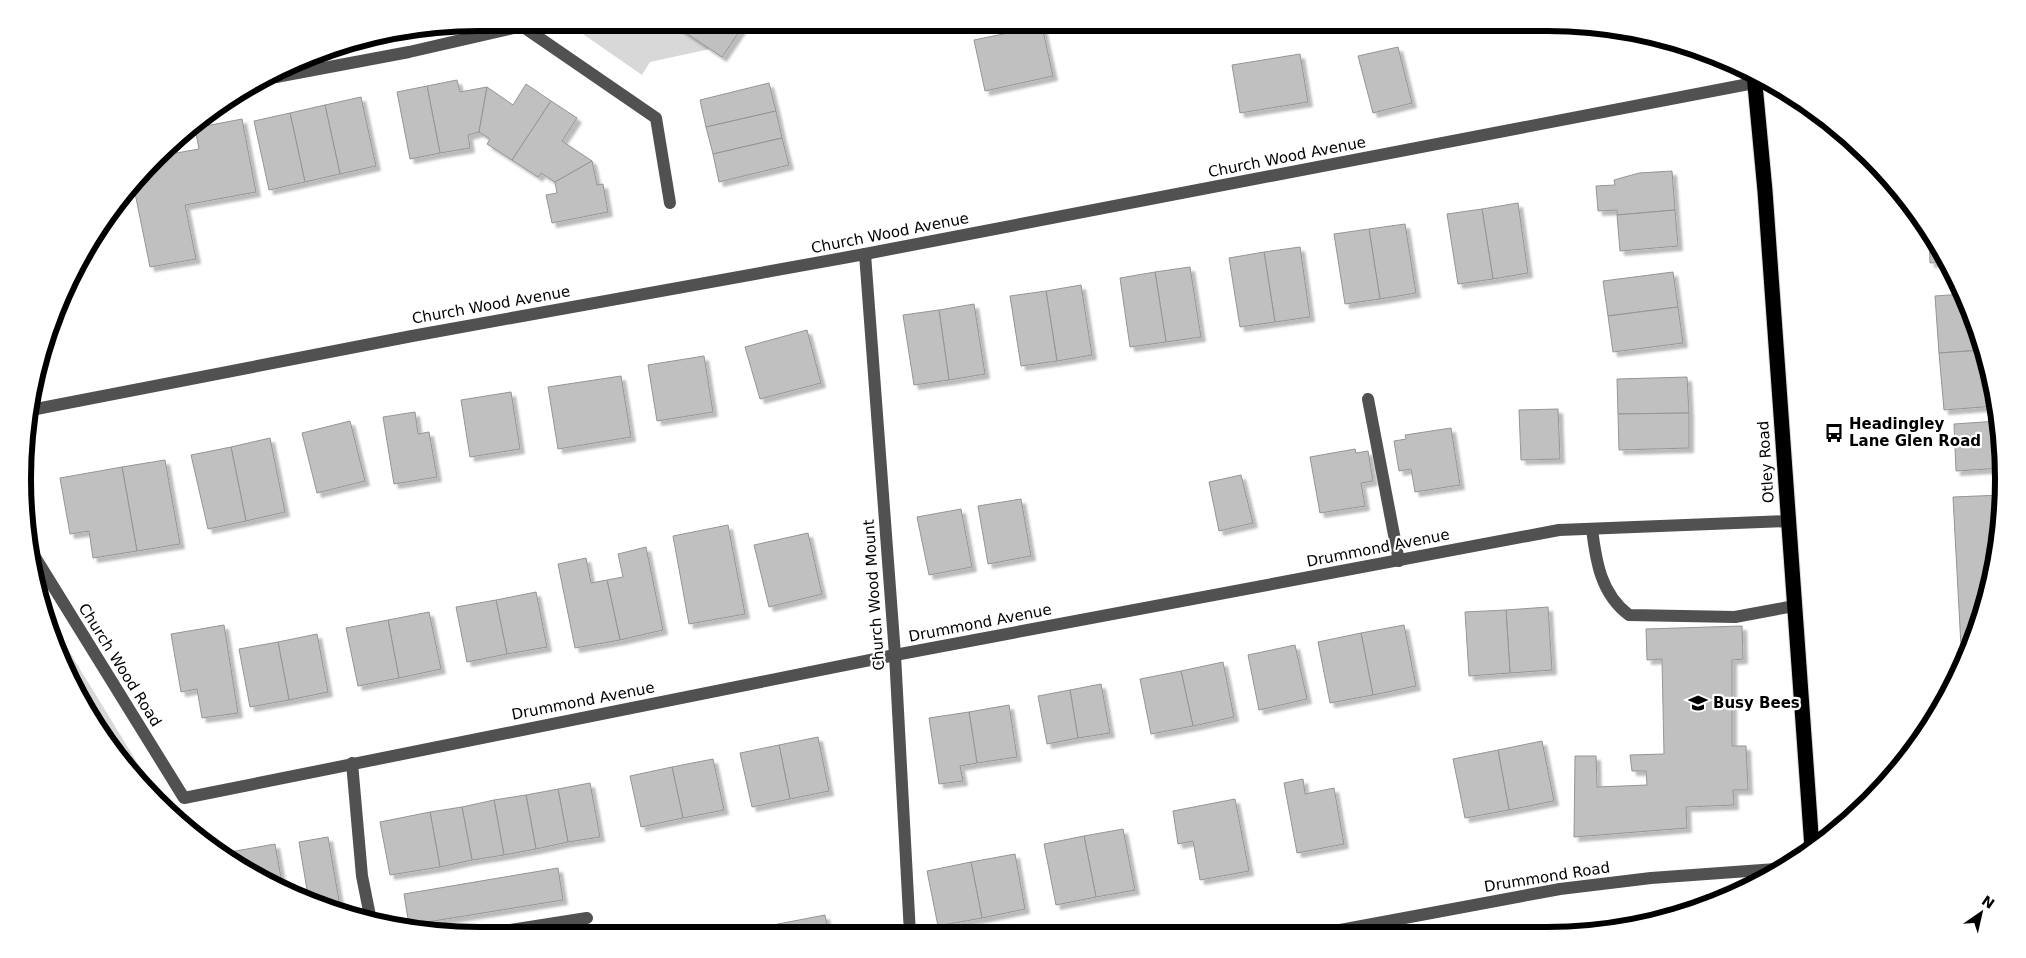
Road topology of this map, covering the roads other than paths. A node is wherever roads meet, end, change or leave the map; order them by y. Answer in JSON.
{"nodes":[{"id":1,"x":494,"y":31,"type":"edge"},
{"id":2,"x":533,"y":31,"type":"edge"},
{"id":3,"x":285,"y":75,"type":"edge"},
{"id":4,"x":1750,"y":80,"type":"edge"},
{"id":5,"x":1754,"y":82,"type":"edge"},
{"id":6,"x":670,"y":202,"type":"dead end"},
{"id":7,"x":864,"y":254,"type":"junction"},
{"id":8,"x":1368,"y":399,"type":"dead end"},
{"id":9,"x":37,"y":409,"type":"edge"},
{"id":10,"x":1788,"y":521,"type":"junction"},
{"id":11,"x":1592,"y":529,"type":"junction"},
{"id":12,"x":1399,"y":561,"type":"junction"},
{"id":13,"x":40,"y":565,"type":"edge"},
{"id":14,"x":1794,"y":606,"type":"junction"},
{"id":15,"x":894,"y":655,"type":"junction"},
{"id":16,"x":352,"y":763,"type":"junction"},
{"id":17,"x":184,"y":798,"type":"joint"},
{"id":18,"x":1811,"y":840,"type":"edge"},
{"id":19,"x":1766,"y":870,"type":"edge"},
{"id":20,"x":369,"y":913,"type":"edge"},
{"id":21,"x":587,"y":918,"type":"dead end"},
{"id":22,"x":529,"y":927,"type":"edge"},
{"id":23,"x":910,"y":927,"type":"edge"},
{"id":24,"x":1351,"y":927,"type":"edge"}],
"edges":[{"from":1,"to":3,"type":"street"},
{"from":2,"to":6,"type":"street"},
{"from":4,"to":7,"type":"street","name":"Church Wood Avenue"},
{"from":5,"to":10,"type":"highway","name":"Otley Road"},
{"from":7,"to":9,"type":"street","name":"Church Wood Avenue"},
{"from":7,"to":15,"type":"street","name":"Church Wood Mount"},
{"from":8,"to":12,"type":"street"},
{"from":10,"to":11,"type":"street","name":"Drummond Avenue"},
{"from":10,"to":14,"type":"highway","name":"Otley Road"},
{"from":11,"to":12,"type":"street","name":"Drummond Avenue"},
{"from":11,"to":14,"type":"street"},
{"from":12,"to":15,"type":"street","name":"Drummond Avenue"},
{"from":13,"to":17,"type":"street","name":"Church Wood Road"},
{"from":14,"to":18,"type":"highway","name":"Otley Road"},
{"from":15,"to":16,"type":"street","name":"Drummond Avenue"},
{"from":15,"to":23,"type":"street","name":"Church Wood Mount"},
{"from":16,"to":17,"type":"street","name":"Drummond Avenue"},
{"from":16,"to":20,"type":"street"},
{"from":19,"to":24,"type":"street","name":"Drummond Road"},
{"from":21,"to":22,"type":"street"}]}
